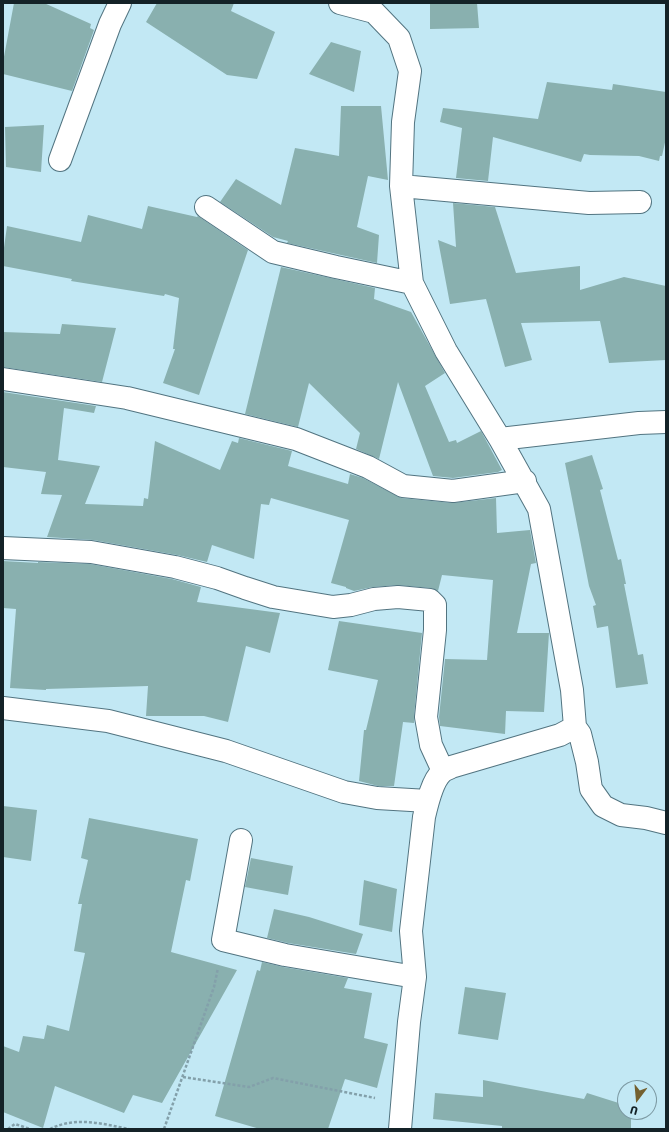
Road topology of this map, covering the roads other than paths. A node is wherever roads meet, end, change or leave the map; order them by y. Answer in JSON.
{"nodes":[{"id":1,"x":120,"y":3,"type":"edge"},
{"id":2,"x":340,"y":3,"type":"edge"},
{"id":3,"x":60,"y":160,"type":"dead end"},
{"id":4,"x":401,"y":186,"type":"junction"},
{"id":5,"x":640,"y":202,"type":"dead end"},
{"id":6,"x":206,"y":207,"type":"dead end"},
{"id":7,"x":412,"y":283,"type":"junction"},
{"id":8,"x":3,"y":379,"type":"edge"},
{"id":9,"x":666,"y":422,"type":"edge"},
{"id":10,"x":500,"y":439,"type":"junction"},
{"id":11,"x":525,"y":481,"type":"junction"},
{"id":12,"x":3,"y":548,"type":"edge"},
{"id":13,"x":3,"y":708,"type":"edge"},
{"id":14,"x":575,"y":727,"type":"junction"},
{"id":15,"x":443,"y":771,"type":"junction"},
{"id":16,"x":428,"y":802,"type":"junction"},
{"id":17,"x":666,"y":823,"type":"edge"},
{"id":18,"x":241,"y":840,"type":"dead end"},
{"id":19,"x":414,"y":976,"type":"junction"},
{"id":20,"x":402,"y":1129,"type":"edge"}],
"edges":[{"from":1,"to":3,"type":"street"},
{"from":2,"to":4,"type":"street"},
{"from":4,"to":5,"type":"street"},
{"from":4,"to":7,"type":"street"},
{"from":6,"to":7,"type":"street"},
{"from":7,"to":10,"type":"street"},
{"from":8,"to":11,"type":"street"},
{"from":9,"to":10,"type":"street"},
{"from":10,"to":11,"type":"street"},
{"from":11,"to":14,"type":"street"},
{"from":12,"to":15,"type":"street"},
{"from":13,"to":16,"type":"street"},
{"from":14,"to":15,"type":"street"},
{"from":14,"to":17,"type":"street"},
{"from":15,"to":16,"type":"street"},
{"from":16,"to":19,"type":"street"},
{"from":18,"to":19,"type":"street"},
{"from":19,"to":20,"type":"street"}]}
